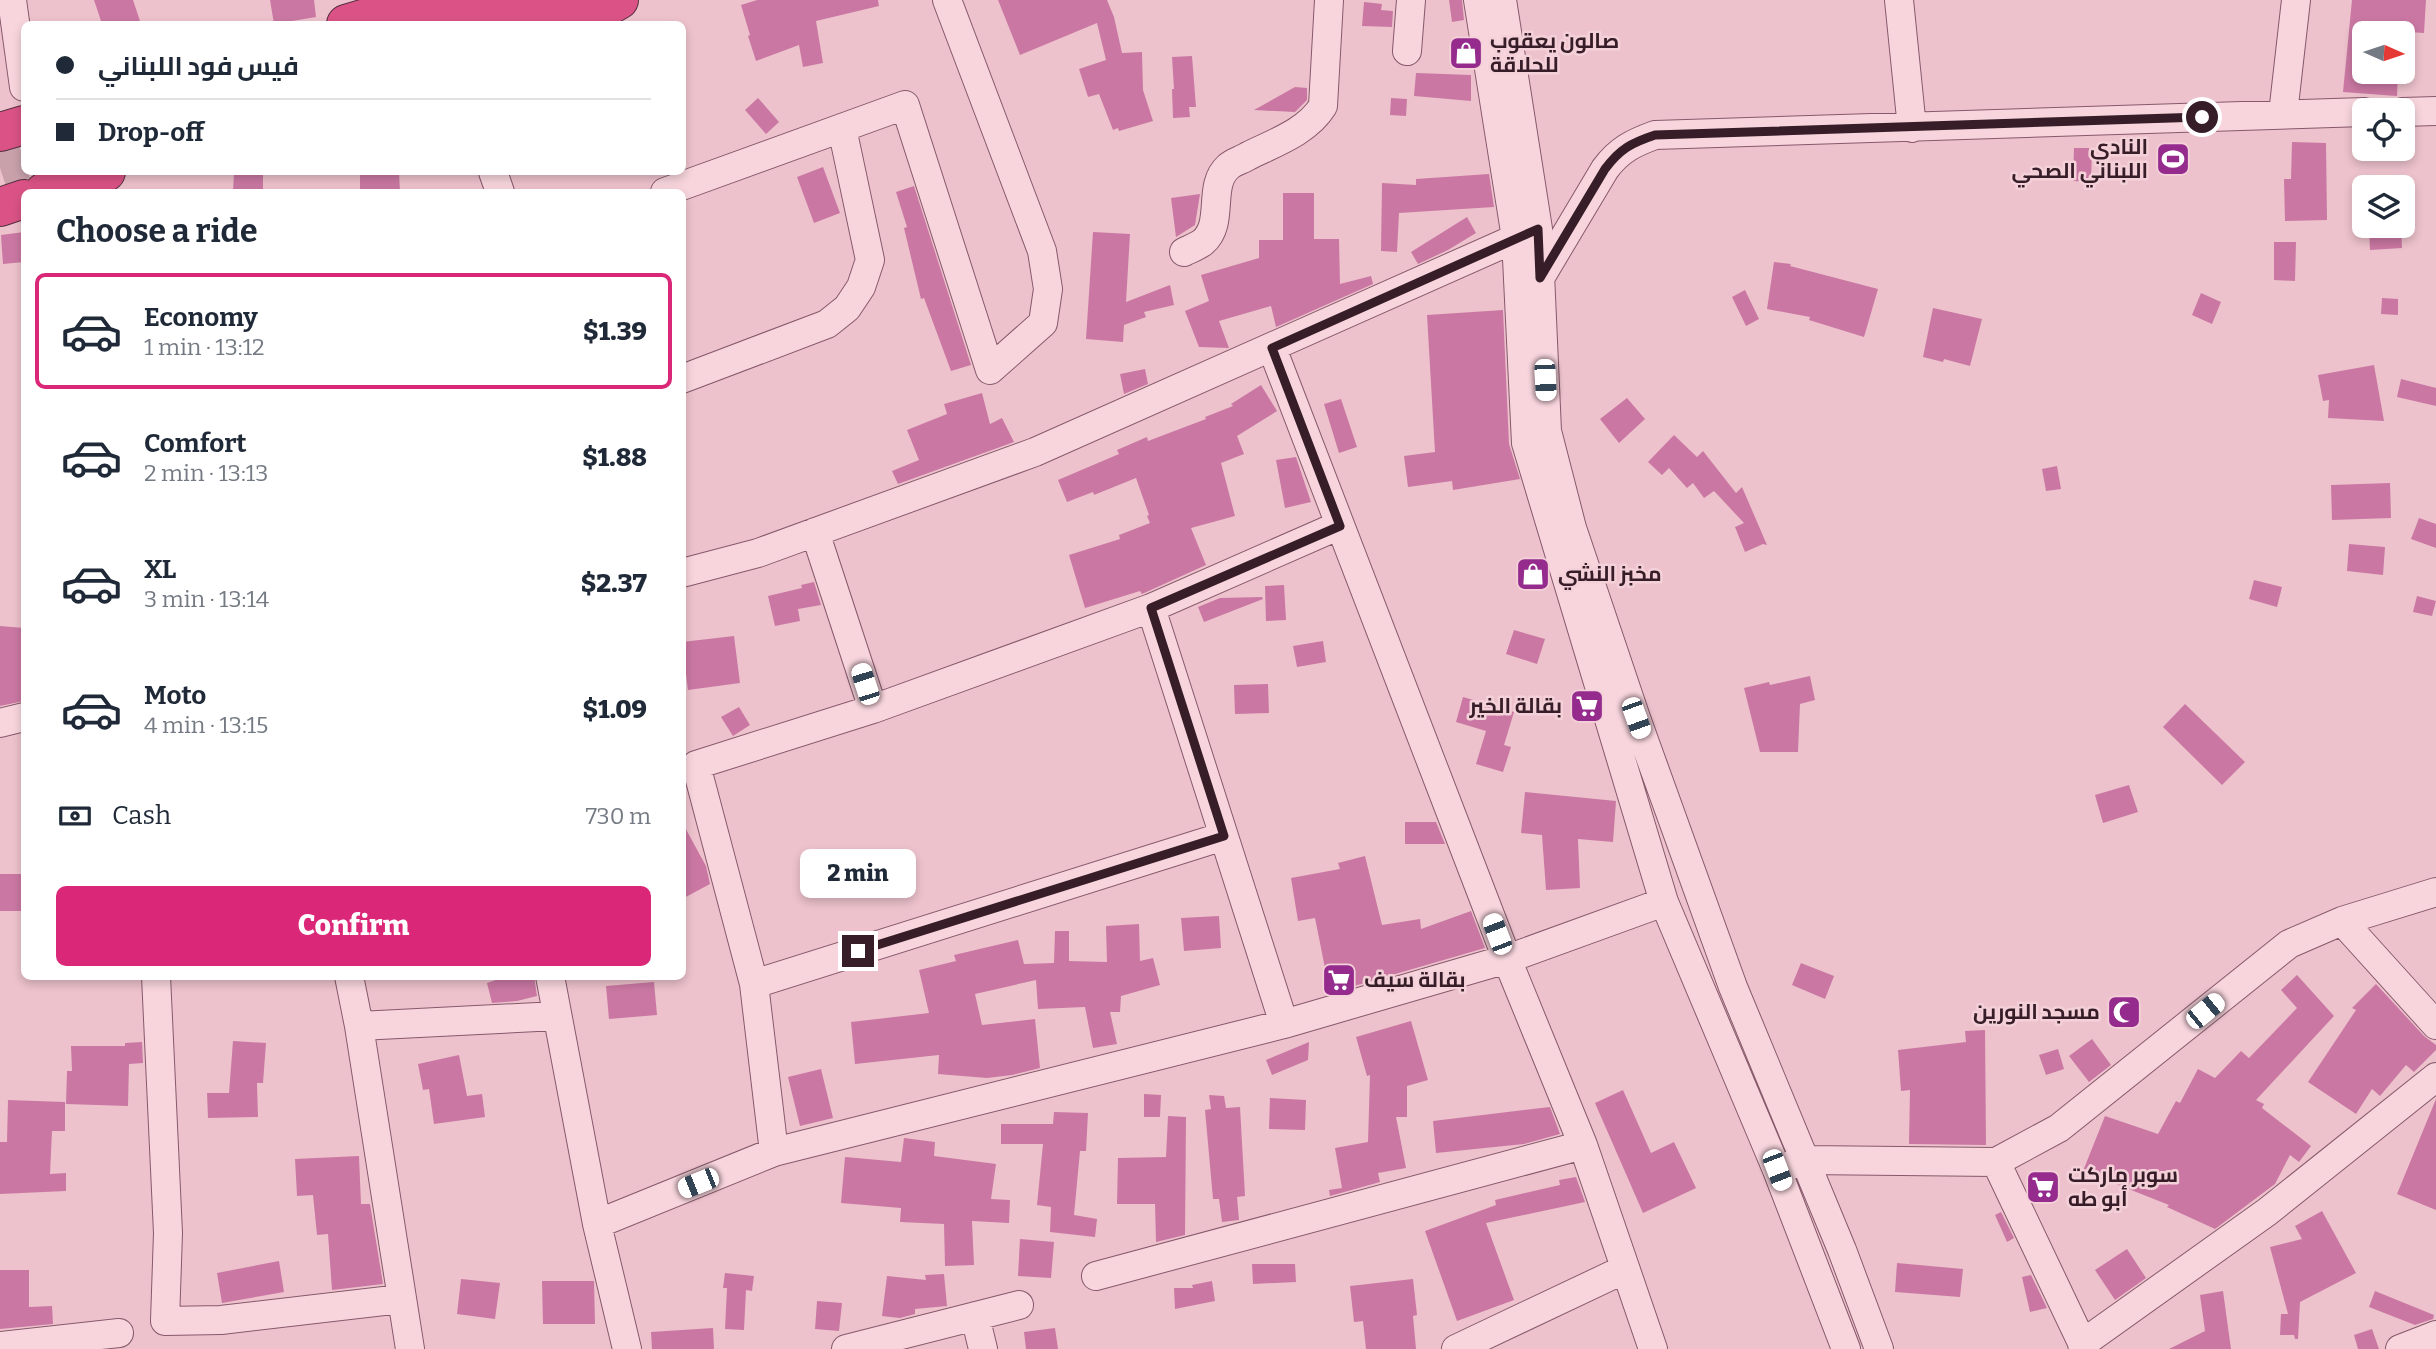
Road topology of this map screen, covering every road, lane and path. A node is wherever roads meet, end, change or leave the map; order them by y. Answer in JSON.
{"nodes":[{"id":1,"x":12,"y":0,"type":"edge"},
{"id":2,"x":425,"y":0,"type":"edge"},
{"id":3,"x":497,"y":0,"type":"edge"},
{"id":4,"x":570,"y":0,"type":"edge"},
{"id":5,"x":619,"y":0,"type":"edge"},
{"id":6,"x":947,"y":0,"type":"edge"},
{"id":7,"x":1329,"y":0,"type":"edge"},
{"id":8,"x":1411,"y":0,"type":"edge"},
{"id":9,"x":1478,"y":0,"type":"edge"},
{"id":10,"x":1502,"y":0,"type":"edge"},
{"id":11,"x":1899,"y":0,"type":"edge"},
{"id":12,"x":2296,"y":0,"type":"edge"},
{"id":13,"x":356,"y":21,"type":"edge"},
{"id":14,"x":436,"y":21,"type":"edge"},
{"id":15,"x":505,"y":21,"type":"edge"},
{"id":16,"x":567,"y":21,"type":"edge"},
{"id":17,"x":1407,"y":51,"type":"dead end"},
{"id":18,"x":21,"y":65,"type":"edge"},
{"id":19,"x":2436,"y":111,"type":"edge"},
{"id":20,"x":2352,"y":112,"type":"edge"},
{"id":21,"x":2415,"y":112,"type":"edge"},
{"id":22,"x":2283,"y":114,"type":"junction"},
{"id":23,"x":21,"y":126,"type":"edge"},
{"id":24,"x":842,"y":128,"type":"junction"},
{"id":25,"x":1912,"y":128,"type":"junction"},
{"id":26,"x":0,"y":132,"type":"edge"},
{"id":27,"x":94,"y":181,"type":"edge"},
{"id":28,"x":58,"y":189,"type":"edge"},
{"id":29,"x":674,"y":189,"type":"edge"},
{"id":30,"x":21,"y":200,"type":"edge"},
{"id":31,"x":0,"y":207,"type":"edge"},
{"id":32,"x":1527,"y":233,"type":"junction"},
{"id":33,"x":1184,"y":252,"type":"dead end"},
{"id":34,"x":1540,"y":278,"type":"junction"},
{"id":35,"x":1272,"y":348,"type":"junction"},
{"id":36,"x":686,"y":377,"type":"edge"},
{"id":37,"x":1340,"y":526,"type":"junction"},
{"id":38,"x":815,"y":532,"type":"junction"},
{"id":39,"x":686,"y":572,"type":"edge"},
{"id":40,"x":1151,"y":608,"type":"junction"},
{"id":41,"x":873,"y":709,"type":"junction"},
{"id":42,"x":21,"y":718,"type":"edge"},
{"id":43,"x":0,"y":723,"type":"edge"},
{"id":44,"x":689,"y":767,"type":"edge"},
{"id":45,"x":1224,"y":836,"type":"junction"},
{"id":46,"x":2436,"y":892,"type":"edge"},
{"id":47,"x":1664,"y":902,"type":"junction"},
{"id":48,"x":2342,"y":921,"type":"junction"},
{"id":49,"x":1507,"y":959,"type":"junction"},
{"id":50,"x":156,"y":980,"type":"edge"},
{"id":51,"x":350,"y":980,"type":"edge"},
{"id":52,"x":551,"y":980,"type":"edge"},
{"id":53,"x":754,"y":984,"type":"junction"},
{"id":54,"x":557,"y":1016,"type":"junction"},
{"id":55,"x":1284,"y":1024,"type":"junction"},
{"id":56,"x":2436,"y":1025,"type":"edge"},
{"id":57,"x":359,"y":1026,"type":"junction"},
{"id":58,"x":2436,"y":1077,"type":"edge"},
{"id":59,"x":1583,"y":1145,"type":"junction"},
{"id":60,"x":774,"y":1152,"type":"junction"},
{"id":61,"x":1805,"y":1160,"type":"junction"},
{"id":62,"x":1996,"y":1162,"type":"junction"},
{"id":63,"x":1777,"y":1170,"type":"junction"},
{"id":64,"x":597,"y":1224,"type":"junction"},
{"id":65,"x":1625,"y":1269,"type":"junction"},
{"id":66,"x":1096,"y":1276,"type":"dead end"},
{"id":67,"x":401,"y":1299,"type":"junction"},
{"id":68,"x":1018,"y":1305,"type":"dead end"},
{"id":69,"x":975,"y":1316,"type":"junction"},
{"id":70,"x":165,"y":1321,"type":"junction"},
{"id":71,"x":2436,"y":1335,"type":"edge"},
{"id":72,"x":121,"y":1341,"type":"edge"},
{"id":73,"x":0,"y":1346,"type":"edge"},
{"id":74,"x":2084,"y":1347,"type":"edge"},
{"id":75,"x":410,"y":1349,"type":"edge"},
{"id":76,"x":627,"y":1349,"type":"edge"},
{"id":77,"x":846,"y":1349,"type":"edge"},
{"id":78,"x":983,"y":1349,"type":"edge"},
{"id":79,"x":1456,"y":1349,"type":"edge"},
{"id":80,"x":1653,"y":1349,"type":"edge"},
{"id":81,"x":1846,"y":1349,"type":"edge"},
{"id":82,"x":1879,"y":1349,"type":"edge"},
{"id":83,"x":2400,"y":1349,"type":"edge"}],
"edges":[{"from":1,"to":18,"type":"street"},
{"from":2,"to":13,"type":"highway"},
{"from":3,"to":14,"type":"highway"},
{"from":4,"to":15,"type":"highway"},
{"from":5,"to":16,"type":"highway"},
{"from":6,"to":24,"type":"street"},
{"from":7,"to":33,"type":"street"},
{"from":8,"to":17,"type":"street"},
{"from":9,"to":32,"type":"street"},
{"from":10,"to":32,"type":"street"},
{"from":11,"to":25,"type":"street"},
{"from":12,"to":22,"type":"street"},
{"from":19,"to":21,"type":"street"},
{"from":20,"to":22,"type":"street"},
{"from":22,"to":25,"type":"street"},
{"from":23,"to":26,"type":"highway"},
{"from":24,"to":29,"type":"street"},
{"from":24,"to":36,"type":"street"},
{"from":25,"to":34,"type":"street"},
{"from":27,"to":28,"type":"highway"},
{"from":30,"to":31,"type":"highway"},
{"from":32,"to":34,"type":"street"},
{"from":32,"to":35,"type":"street"},
{"from":32,"to":47,"type":"street"},
{"from":34,"to":61,"type":"street"},
{"from":35,"to":37,"type":"street"},
{"from":35,"to":38,"type":"street"},
{"from":37,"to":40,"type":"street"},
{"from":37,"to":49,"type":"street"},
{"from":38,"to":39,"type":"street"},
{"from":38,"to":41,"type":"street"},
{"from":40,"to":41,"type":"street"},
{"from":40,"to":45,"type":"street"},
{"from":41,"to":44,"type":"street"},
{"from":42,"to":43,"type":"street"},
{"from":44,"to":53,"type":"street"},
{"from":45,"to":53,"type":"street"},
{"from":45,"to":55,"type":"street"},
{"from":46,"to":48,"type":"street"},
{"from":47,"to":49,"type":"street"},
{"from":47,"to":63,"type":"street"},
{"from":48,"to":56,"type":"street"},
{"from":48,"to":62,"type":"street"},
{"from":49,"to":55,"type":"street"},
{"from":49,"to":59,"type":"street"},
{"from":50,"to":70,"type":"street"},
{"from":51,"to":57,"type":"street"},
{"from":52,"to":54,"type":"street"},
{"from":53,"to":60,"type":"street"},
{"from":54,"to":57,"type":"street"},
{"from":54,"to":64,"type":"street"},
{"from":55,"to":60,"type":"street"},
{"from":57,"to":67,"type":"street"},
{"from":58,"to":74,"type":"street"},
{"from":59,"to":65,"type":"street"},
{"from":59,"to":66,"type":"street"},
{"from":60,"to":64,"type":"street"},
{"from":61,"to":62,"type":"street"},
{"from":61,"to":63,"type":"street"},
{"from":61,"to":82,"type":"street"},
{"from":62,"to":74,"type":"street"},
{"from":63,"to":81,"type":"street"},
{"from":64,"to":76,"type":"street"},
{"from":65,"to":79,"type":"street"},
{"from":65,"to":80,"type":"street"},
{"from":67,"to":70,"type":"street"},
{"from":67,"to":75,"type":"street"},
{"from":68,"to":69,"type":"street"},
{"from":69,"to":77,"type":"street"},
{"from":69,"to":78,"type":"street"},
{"from":70,"to":72,"type":"street"},
{"from":71,"to":83,"type":"street"},
{"from":72,"to":73,"type":"street"}]}
